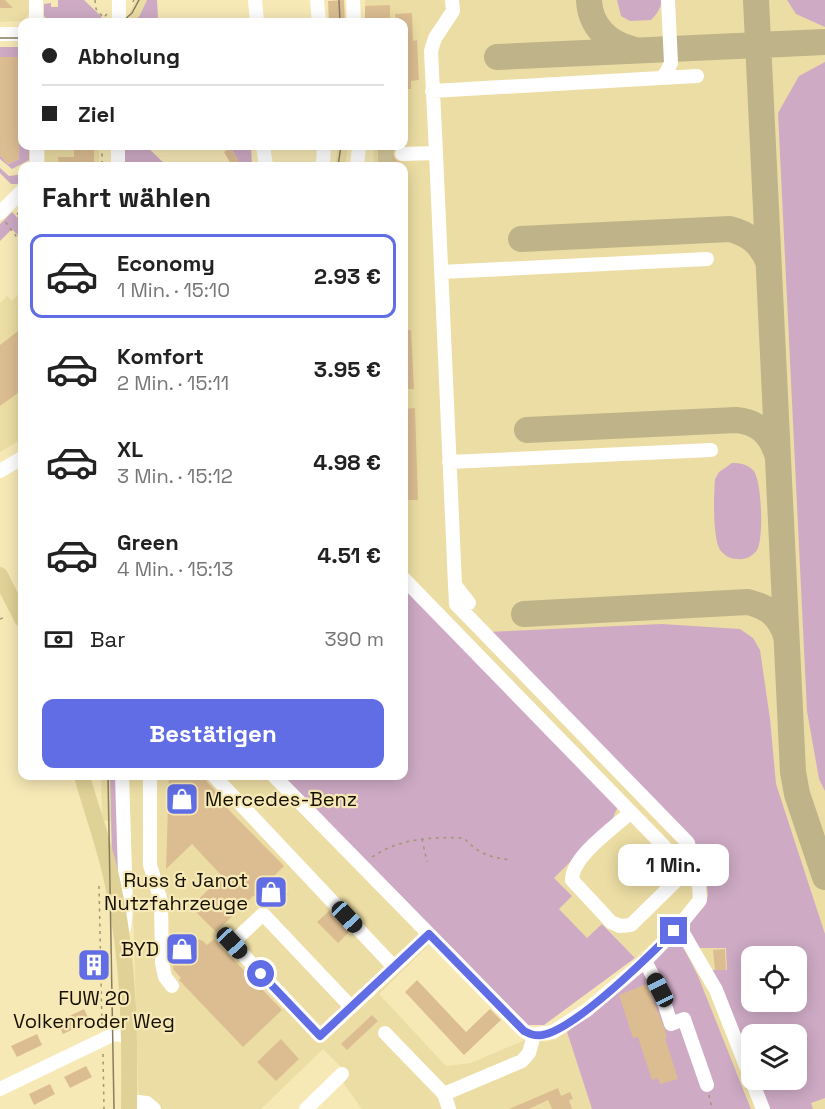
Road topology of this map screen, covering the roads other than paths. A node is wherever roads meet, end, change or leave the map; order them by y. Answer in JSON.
{"nodes":[{"id":1,"x":36,"y":0,"type":"edge"},
{"id":2,"x":255,"y":0,"type":"edge"},
{"id":3,"x":317,"y":0,"type":"edge"},
{"id":4,"x":353,"y":0,"type":"edge"},
{"id":5,"x":452,"y":0,"type":"edge"},
{"id":6,"x":668,"y":0,"type":"edge"},
{"id":7,"x":129,"y":1,"type":"edge"},
{"id":8,"x":36,"y":18,"type":"edge"},
{"id":9,"x":121,"y":18,"type":"edge"},
{"id":10,"x":257,"y":18,"type":"edge"},
{"id":11,"x":319,"y":18,"type":"edge"},
{"id":12,"x":354,"y":18,"type":"edge"},
{"id":13,"x":0,"y":34,"type":"edge"},
{"id":14,"x":18,"y":34,"type":"edge"},
{"id":15,"x":697,"y":76,"type":"dead end"},
{"id":16,"x":661,"y":78,"type":"junction"},
{"id":17,"x":432,"y":91,"type":"junction"},
{"id":18,"x":436,"y":153,"type":"junction"},
{"id":19,"x":402,"y":154,"type":"tunnel mouth"},
{"id":20,"x":5,"y":197,"type":"edge"},
{"id":21,"x":2,"y":216,"type":"edge"},
{"id":22,"x":707,"y":259,"type":"dead end"},
{"id":23,"x":441,"y":272,"type":"junction"},
{"id":24,"x":711,"y":450,"type":"dead end"},
{"id":25,"x":18,"y":460,"type":"edge"},
{"id":26,"x":449,"y":462,"type":"junction"},
{"id":27,"x":0,"y":471,"type":"edge"},
{"id":28,"x":0,"y":575,"type":"edge"},
{"id":29,"x":408,"y":583,"type":"edge"},
{"id":30,"x":455,"y":585,"type":"junction"},
{"id":31,"x":469,"y":603,"type":"dead end"},
{"id":32,"x":18,"y":611,"type":"edge"},
{"id":33,"x":83,"y":780,"type":"edge"},
{"id":34,"x":122,"y":780,"type":"edge"},
{"id":35,"x":150,"y":780,"type":"edge"},
{"id":36,"x":218,"y":780,"type":"edge"},
{"id":37,"x":278,"y":780,"type":"edge"},
{"id":38,"x":631,"y":812,"type":"junction"},
{"id":39,"x":687,"y":870,"type":"junction"},
{"id":40,"x":679,"y":926,"type":"junction"},
{"id":41,"x":429,"y":934,"type":"junction"},
{"id":42,"x":123,"y":939,"type":"junction"},
{"id":43,"x":645,"y":960,"type":"junction"},
{"id":44,"x":394,"y":967,"type":"junction"},
{"id":45,"x":172,"y":986,"type":"dead end"},
{"id":46,"x":351,"y":1007,"type":"junction"},
{"id":47,"x":385,"y":1033,"type":"dead end"},
{"id":48,"x":534,"y":1035,"type":"junction"},
{"id":49,"x":128,"y":1036,"type":"junction"},
{"id":50,"x":342,"y":1074,"type":"dead end"},
{"id":51,"x":707,"y":1084,"type":"dead end"},
{"id":52,"x":0,"y":1089,"type":"edge"},
{"id":53,"x":444,"y":1094,"type":"junction"},
{"id":54,"x":129,"y":1105,"type":"edge"},
{"id":55,"x":154,"y":1109,"type":"edge"},
{"id":56,"x":306,"y":1109,"type":"edge"},
{"id":57,"x":449,"y":1109,"type":"edge"},
{"id":58,"x":762,"y":1109,"type":"edge"}],
"edges":[{"from":1,"to":8,"type":"street"},
{"from":2,"to":10,"type":"street"},
{"from":3,"to":11,"type":"street"},
{"from":4,"to":12,"type":"street"},
{"from":5,"to":17,"type":"street"},
{"from":6,"to":16,"type":"street"},
{"from":7,"to":9,"type":"street"},
{"from":13,"to":14,"type":"street"},
{"from":15,"to":16,"type":"street"},
{"from":16,"to":17,"type":"street"},
{"from":17,"to":18,"type":"street"},
{"from":18,"to":19,"type":"street"},
{"from":18,"to":23,"type":"street"},
{"from":20,"to":21,"type":"street"},
{"from":22,"to":23,"type":"street"},
{"from":23,"to":26,"type":"street"},
{"from":24,"to":26,"type":"street"},
{"from":25,"to":27,"type":"street"},
{"from":26,"to":30,"type":"street"},
{"from":28,"to":32,"type":"main road"},
{"from":29,"to":38,"type":"street"},
{"from":30,"to":31,"type":"street"},
{"from":30,"to":39,"type":"street"},
{"from":33,"to":42,"type":"main road"},
{"from":34,"to":42,"type":"street"},
{"from":35,"to":45,"type":"street"},
{"from":36,"to":44,"type":"street"},
{"from":37,"to":41,"type":"street"},
{"from":38,"to":39,"type":"street"},
{"from":38,"to":39,"type":"street"},
{"from":39,"to":40,"type":"street"},
{"from":40,"to":43,"type":"street"},
{"from":40,"to":58,"type":"street"},
{"from":41,"to":44,"type":"street"},
{"from":41,"to":48,"type":"street"},
{"from":42,"to":49,"type":"main road"},
{"from":43,"to":48,"type":"street"},
{"from":43,"to":51,"type":"street"},
{"from":44,"to":46,"type":"street"},
{"from":46,"to":46,"type":"street"},
{"from":47,"to":53,"type":"street"},
{"from":48,"to":53,"type":"street"},
{"from":49,"to":52,"type":"street"},
{"from":49,"to":54,"type":"main road"},
{"from":50,"to":56,"type":"street"},
{"from":53,"to":57,"type":"street"},
{"from":54,"to":55,"type":"street"}]}
